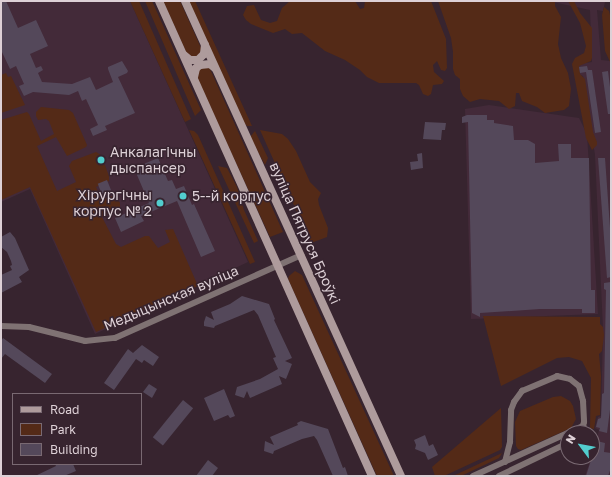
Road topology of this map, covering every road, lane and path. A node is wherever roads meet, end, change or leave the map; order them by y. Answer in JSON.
{"nodes":[{"id":1,"x":159,"y":1,"type":"edge"},
{"id":2,"x":185,"y":1,"type":"edge"},
{"id":3,"x":205,"y":45,"type":"junction"},
{"id":4,"x":183,"y":55,"type":"junction"},
{"id":5,"x":215,"y":68,"type":"junction"},
{"id":6,"x":194,"y":77,"type":"junction"},
{"id":7,"x":300,"y":255,"type":"junction"},
{"id":8,"x":277,"y":264,"type":"junction"},
{"id":9,"x":1,"y":326,"type":"edge"},
{"id":10,"x":583,"y":425,"type":"edge"},
{"id":11,"x":560,"y":437,"type":"edge"},
{"id":12,"x":560,"y":447,"type":"edge"},
{"id":13,"x":505,"y":462,"type":"junction"},
{"id":14,"x":372,"y":476,"type":"edge"},
{"id":15,"x":401,"y":476,"type":"edge"},
{"id":16,"x":473,"y":476,"type":"edge"},
{"id":17,"x":499,"y":476,"type":"edge"}],
"edges":[{"from":1,"to":4,"type":"main road"},
{"from":2,"to":3,"type":"main road","name":"вуліца Пятруся Броўкі"},
{"from":3,"to":4,"type":"main road"},
{"from":3,"to":5,"type":"main road","name":"вуліца Пятруся Броўкі"},
{"from":4,"to":6,"type":"main road"},
{"from":5,"to":6,"type":"main road"},
{"from":5,"to":7,"type":"main road","name":"вуліца Пятруся Броўкі"},
{"from":6,"to":8,"type":"main road"},
{"from":7,"to":8,"type":"street","name":"Медыцынская вуліца"},
{"from":7,"to":15,"type":"main road","name":"вуліца Пятруся Броўкі"},
{"from":8,"to":9,"type":"street","name":"Медыцынская вуліца"},
{"from":8,"to":14,"type":"main road"},
{"from":10,"to":13,"type":"street"},
{"from":11,"to":13,"type":"street"},
{"from":12,"to":17,"type":"street"},
{"from":13,"to":16,"type":"street"}]}
